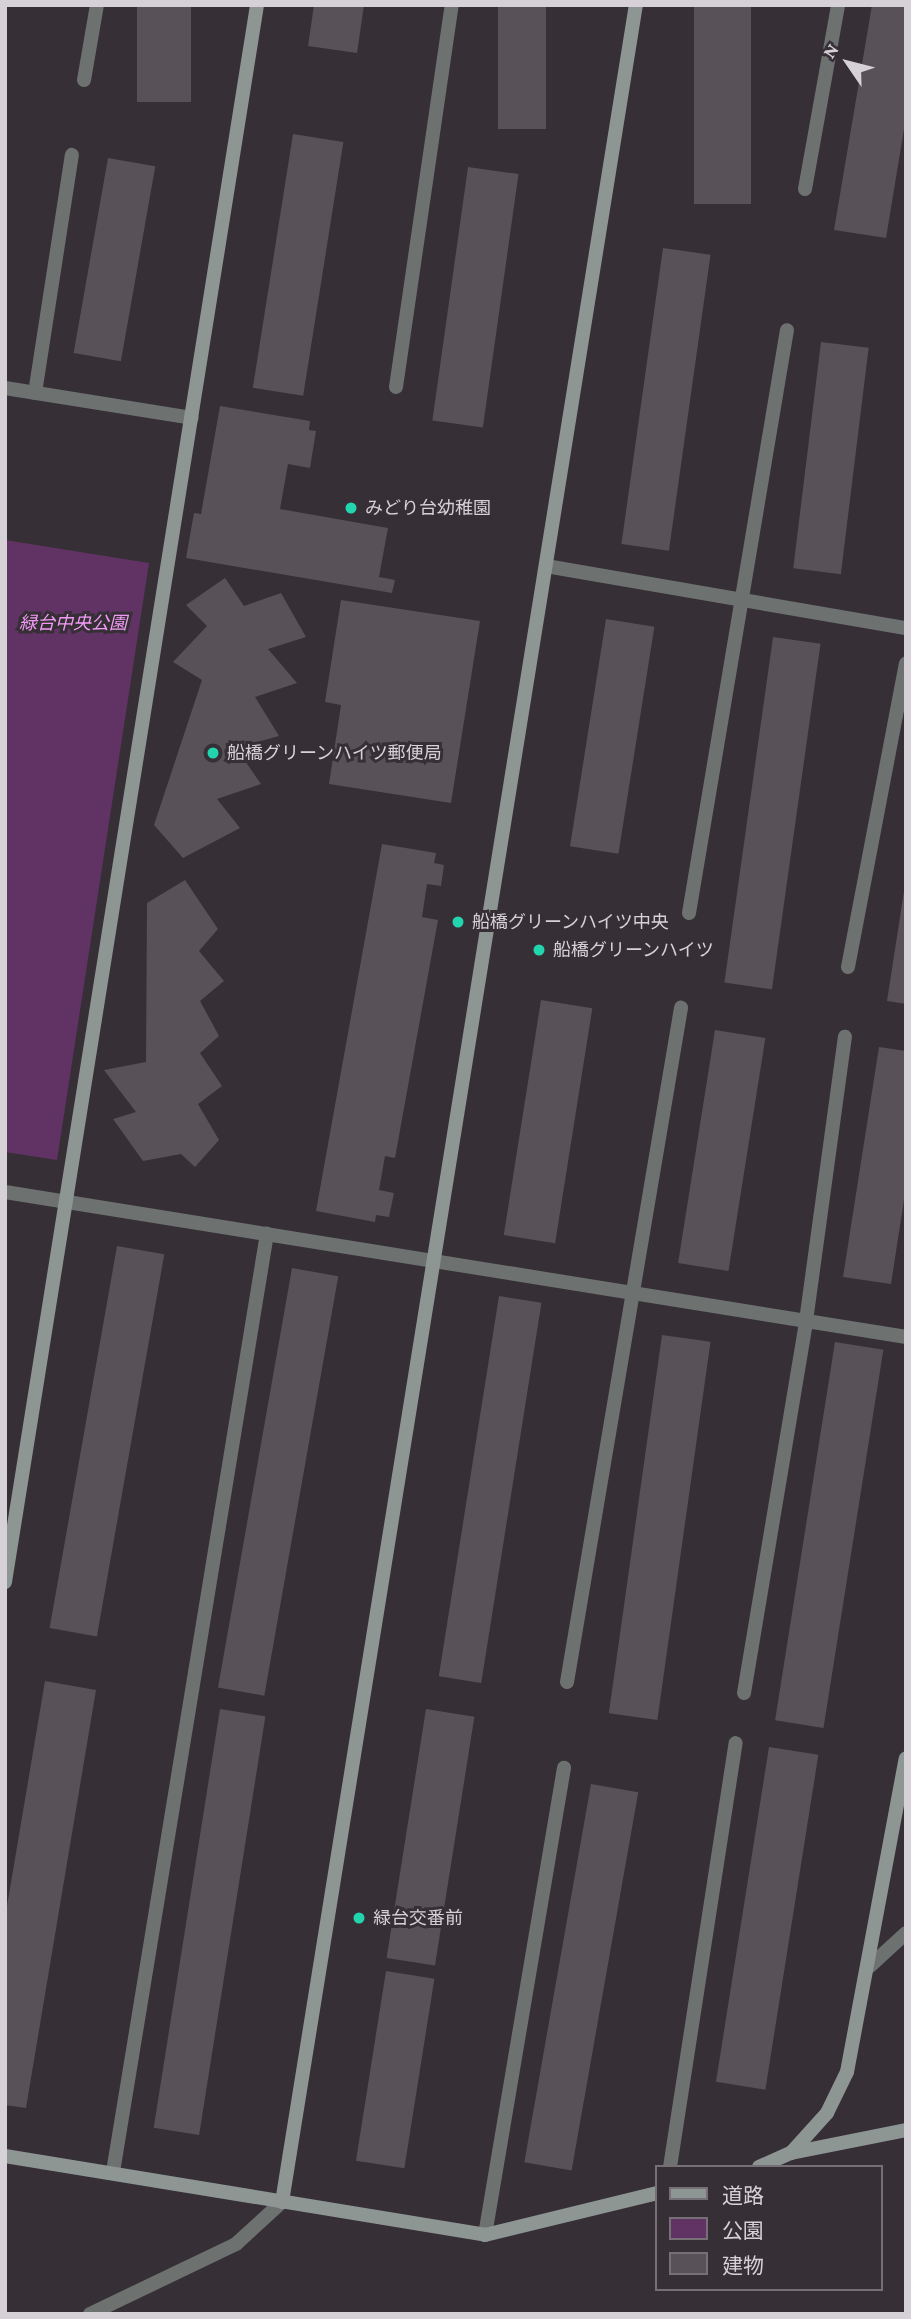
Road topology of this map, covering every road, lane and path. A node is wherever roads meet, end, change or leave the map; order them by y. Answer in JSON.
{"nodes":[{"id":1,"x":97,"y":5,"type":"edge"},
{"id":2,"x":257,"y":5,"type":"edge"},
{"id":3,"x":452,"y":5,"type":"edge"},
{"id":4,"x":636,"y":5,"type":"edge"},
{"id":5,"x":838,"y":5,"type":"edge"},
{"id":6,"x":85,"y":80,"type":"dead end"},
{"id":7,"x":72,"y":155,"type":"dead end"},
{"id":8,"x":805,"y":189,"type":"dead end"},
{"id":9,"x":787,"y":330,"type":"dead end"},
{"id":10,"x":396,"y":387,"type":"dead end"},
{"id":11,"x":5,"y":388,"type":"edge"},
{"id":12,"x":35,"y":393,"type":"junction"},
{"id":13,"x":192,"y":418,"type":"junction"},
{"id":14,"x":546,"y":566,"type":"junction"},
{"id":15,"x":743,"y":600,"type":"junction"},
{"id":16,"x":906,"y":628,"type":"edge"},
{"id":17,"x":906,"y":663,"type":"edge"},
{"id":18,"x":689,"y":913,"type":"dead end"},
{"id":19,"x":848,"y":967,"type":"dead end"},
{"id":20,"x":681,"y":1008,"type":"dead end"},
{"id":21,"x":845,"y":1037,"type":"dead end"},
{"id":22,"x":5,"y":1192,"type":"edge"},
{"id":23,"x":66,"y":1202,"type":"junction"},
{"id":24,"x":267,"y":1234,"type":"junction"},
{"id":25,"x":434,"y":1261,"type":"junction"},
{"id":26,"x":632,"y":1293,"type":"junction"},
{"id":27,"x":806,"y":1321,"type":"junction"},
{"id":28,"x":906,"y":1337,"type":"edge"},
{"id":29,"x":5,"y":1582,"type":"edge"},
{"id":30,"x":567,"y":1682,"type":"dead end"},
{"id":31,"x":744,"y":1693,"type":"dead end"},
{"id":32,"x":736,"y":1743,"type":"dead end"},
{"id":33,"x":906,"y":1758,"type":"edge"},
{"id":34,"x":564,"y":1768,"type":"dead end"},
{"id":35,"x":906,"y":1933,"type":"edge"},
{"id":36,"x":870,"y":1966,"type":"junction"},
{"id":37,"x":906,"y":2130,"type":"edge"},
{"id":38,"x":791,"y":2153,"type":"junction"},
{"id":39,"x":5,"y":2156,"type":"edge"},
{"id":40,"x":670,"y":2165,"type":"edge"},
{"id":41,"x":764,"y":2165,"type":"edge"},
{"id":42,"x":113,"y":2172,"type":"junction"},
{"id":43,"x":656,"y":2193,"type":"edge"},
{"id":44,"x":282,"y":2202,"type":"junction"},
{"id":45,"x":485,"y":2235,"type":"junction"},
{"id":46,"x":90,"y":2314,"type":"edge"}],
"edges":[{"from":1,"to":6,"type":"street"},
{"from":2,"to":13,"type":"street"},
{"from":3,"to":10,"type":"street"},
{"from":4,"to":14,"type":"street"},
{"from":5,"to":8,"type":"street"},
{"from":7,"to":12,"type":"street"},
{"from":9,"to":15,"type":"street"},
{"from":11,"to":12,"type":"street"},
{"from":12,"to":13,"type":"street"},
{"from":13,"to":23,"type":"street"},
{"from":14,"to":15,"type":"street"},
{"from":14,"to":25,"type":"street"},
{"from":15,"to":16,"type":"street"},
{"from":15,"to":18,"type":"street"},
{"from":17,"to":19,"type":"street"},
{"from":20,"to":26,"type":"street"},
{"from":21,"to":27,"type":"street"},
{"from":22,"to":23,"type":"street"},
{"from":23,"to":24,"type":"street"},
{"from":23,"to":29,"type":"street"},
{"from":24,"to":25,"type":"street"},
{"from":24,"to":42,"type":"street"},
{"from":25,"to":26,"type":"street"},
{"from":25,"to":44,"type":"street"},
{"from":26,"to":27,"type":"street"},
{"from":26,"to":30,"type":"street"},
{"from":27,"to":28,"type":"street"},
{"from":27,"to":31,"type":"street"},
{"from":32,"to":40,"type":"street"},
{"from":33,"to":36,"type":"street"},
{"from":34,"to":45,"type":"street"},
{"from":35,"to":36,"type":"street"},
{"from":36,"to":38,"type":"street"},
{"from":37,"to":38,"type":"street"},
{"from":38,"to":41,"type":"street"},
{"from":39,"to":42,"type":"street"},
{"from":42,"to":44,"type":"street"},
{"from":43,"to":45,"type":"street"},
{"from":44,"to":45,"type":"street"},
{"from":44,"to":46,"type":"street"}]}
